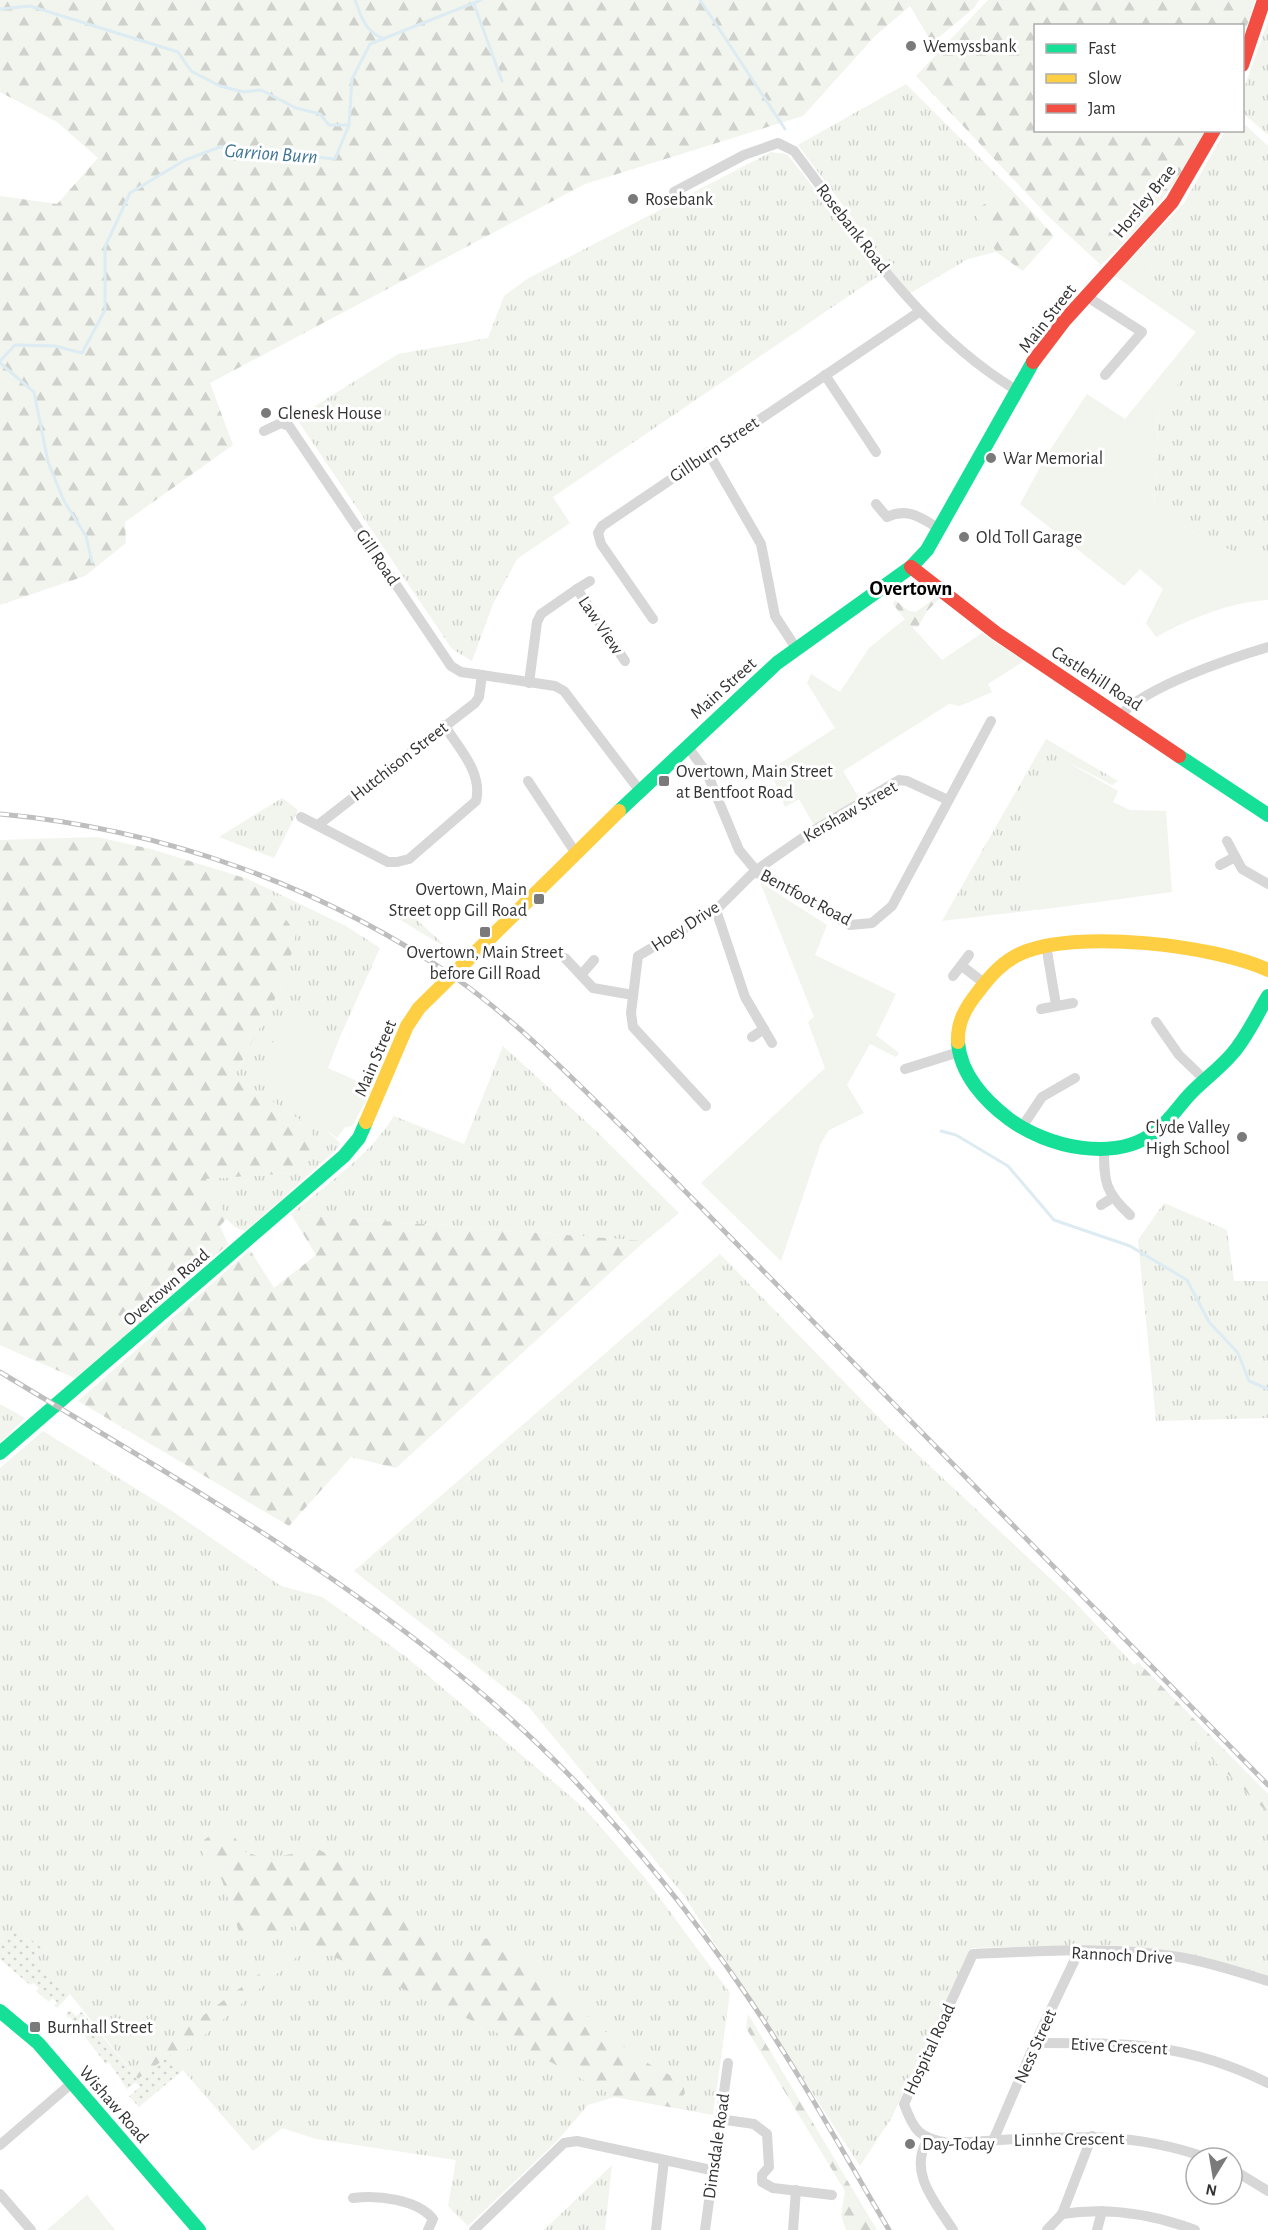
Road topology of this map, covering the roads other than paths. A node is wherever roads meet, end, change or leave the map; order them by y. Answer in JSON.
{"nodes":[{"id":1,"x":1264,"y":0,"type":"edge"},
{"id":2,"x":1244,"y":59,"type":"edge"},
{"id":3,"x":1213,"y":132,"type":"edge"},
{"id":4,"x":674,"y":192,"type":"dead end"},
{"id":5,"x":1118,"y":261,"type":"joint"},
{"id":6,"x":1086,"y":296,"type":"junction"},
{"id":7,"x":919,"y":312,"type":"junction"},
{"id":8,"x":825,"y":375,"type":"junction"},
{"id":9,"x":1104,"y":375,"type":"dead end"},
{"id":10,"x":1016,"y":390,"type":"junction"},
{"id":11,"x":264,"y":431,"type":"dead end"},
{"id":12,"x":708,"y":452,"type":"junction"},
{"id":13,"x":876,"y":452,"type":"dead end"},
{"id":14,"x":876,"y":504,"type":"dead end"},
{"id":15,"x":940,"y":529,"type":"junction"},
{"id":16,"x":911,"y":567,"type":"junction"},
{"id":17,"x":590,"y":581,"type":"dead end"},
{"id":18,"x":577,"y":589,"type":"junction"},
{"id":19,"x":653,"y":619,"type":"dead end"},
{"id":20,"x":1268,"y":647,"type":"edge"},
{"id":21,"x":796,"y":648,"type":"junction"},
{"id":22,"x":625,"y":661,"type":"dead end"},
{"id":23,"x":482,"y":675,"type":"junction"},
{"id":24,"x":529,"y":682,"type":"junction"},
{"id":25,"x":1121,"y":715,"type":"junction"},
{"id":26,"x":991,"y":721,"type":"dead end"},
{"id":27,"x":444,"y":725,"type":"junction"},
{"id":28,"x":687,"y":746,"type":"junction"},
{"id":29,"x":528,"y":781,"type":"dead end"},
{"id":30,"x":640,"y":791,"type":"junction"},
{"id":31,"x":948,"y":800,"type":"junction"},
{"id":32,"x":1268,"y":814,"type":"edge"},
{"id":33,"x":301,"y":817,"type":"dead end"},
{"id":34,"x":318,"y":825,"type":"junction"},
{"id":35,"x":1227,"y":841,"type":"dead end"},
{"id":36,"x":576,"y":852,"type":"junction"},
{"id":37,"x":1235,"y":858,"type":"junction"},
{"id":38,"x":1220,"y":865,"type":"dead end"},
{"id":39,"x":755,"y":870,"type":"junction"},
{"id":40,"x":1268,"y":884,"type":"edge"},
{"id":41,"x":716,"y":910,"type":"junction"},
{"id":42,"x":1046,"y":945,"type":"junction"},
{"id":43,"x":969,"y":955,"type":"dead end"},
{"id":44,"x":565,"y":958,"type":"dead end"},
{"id":45,"x":594,"y":960,"type":"dead end"},
{"id":46,"x":962,"y":966,"type":"junction"},
{"id":47,"x":1268,"y":970,"type":"edge"},
{"id":48,"x":581,"y":975,"type":"junction"},
{"id":49,"x":953,"y":976,"type":"dead end"},
{"id":50,"x":984,"y":983,"type":"junction"},
{"id":51,"x":633,"y":995,"type":"junction"},
{"id":52,"x":1268,"y":996,"type":"edge"},
{"id":53,"x":1073,"y":1003,"type":"dead end"},
{"id":54,"x":1056,"y":1005,"type":"junction"},
{"id":55,"x":1041,"y":1009,"type":"dead end"},
{"id":56,"x":1156,"y":1022,"type":"dead end"},
{"id":57,"x":764,"y":1029,"type":"junction"},
{"id":58,"x":752,"y":1037,"type":"dead end"},
{"id":59,"x":772,"y":1043,"type":"dead end"},
{"id":60,"x":959,"y":1052,"type":"junction"},
{"id":61,"x":905,"y":1069,"type":"dead end"},
{"id":62,"x":1075,"y":1078,"type":"dead end"},
{"id":63,"x":1204,"y":1079,"type":"junction"},
{"id":64,"x":706,"y":1106,"type":"dead end"},
{"id":65,"x":1022,"y":1126,"type":"junction"},
{"id":66,"x":353,"y":1145,"type":"joint"},
{"id":67,"x":1104,"y":1149,"type":"junction"},
{"id":68,"x":1112,"y":1198,"type":"junction"},
{"id":69,"x":1101,"y":1205,"type":"dead end"},
{"id":70,"x":1130,"y":1215,"type":"dead end"},
{"id":71,"x":0,"y":1453,"type":"edge"},
{"id":72,"x":1079,"y":1951,"type":"junction"},
{"id":73,"x":973,"y":1954,"type":"joint"},
{"id":74,"x":1268,"y":1981,"type":"edge"},
{"id":75,"x":0,"y":2011,"type":"edge"},
{"id":76,"x":1035,"y":2043,"type":"junction"},
{"id":77,"x":728,"y":2062,"type":"dead end"},
{"id":78,"x":72,"y":2083,"type":"junction"},
{"id":79,"x":1268,"y":2083,"type":"edge"},
{"id":80,"x":719,"y":2119,"type":"junction"},
{"id":81,"x":1092,"y":2136,"type":"junction"},
{"id":82,"x":928,"y":2139,"type":"junction"},
{"id":83,"x":993,"y":2141,"type":"junction"},
{"id":84,"x":0,"y":2145,"type":"edge"},
{"id":85,"x":1184,"y":2149,"type":"edge"},
{"id":86,"x":664,"y":2160,"type":"junction"},
{"id":87,"x":711,"y":2170,"type":"junction"},
{"id":88,"x":1244,"y":2176,"type":"edge"},
{"id":89,"x":796,"y":2190,"type":"junction"},
{"id":90,"x":1268,"y":2191,"type":"edge"},
{"id":91,"x":0,"y":2194,"type":"edge"},
{"id":92,"x":832,"y":2195,"type":"dead end"},
{"id":93,"x":353,"y":2198,"type":"dead end"},
{"id":94,"x":1102,"y":2211,"type":"junction"},
{"id":95,"x":1062,"y":2214,"type":"junction"},
{"id":96,"x":197,"y":2228,"type":"edge"},
{"id":97,"x":31,"y":2230,"type":"edge"},
{"id":98,"x":428,"y":2230,"type":"edge"},
{"id":99,"x":474,"y":2230,"type":"edge"},
{"id":100,"x":656,"y":2230,"type":"edge"},
{"id":101,"x":705,"y":2230,"type":"edge"},
{"id":102,"x":793,"y":2230,"type":"edge"},
{"id":103,"x":953,"y":2230,"type":"edge"},
{"id":104,"x":1047,"y":2230,"type":"edge"},
{"id":105,"x":1097,"y":2230,"type":"edge"},
{"id":106,"x":1195,"y":2230,"type":"edge"}],
"edges":[{"from":1,"to":2,"type":"main road"},
{"from":3,"to":5,"type":"main road","name":"Horsley Brae"},
{"from":4,"to":7,"type":"street","name":"Rosebank Road"},
{"from":5,"to":6,"type":"main road","name":"Main Street"},
{"from":6,"to":9,"type":"street"},
{"from":6,"to":10,"type":"main road","name":"Main Street"},
{"from":7,"to":8,"type":"street","name":"Gillburn Street"},
{"from":7,"to":10,"type":"street","name":"Rosebank Road"},
{"from":8,"to":12,"type":"street","name":"Gillburn Street"},
{"from":8,"to":13,"type":"street"},
{"from":10,"to":15,"type":"main road","name":"Main Street"},
{"from":11,"to":23,"type":"street","name":"Gill Road"},
{"from":12,"to":19,"type":"street","name":"Gillburn Street"},
{"from":12,"to":21,"type":"street"},
{"from":14,"to":15,"type":"street"},
{"from":15,"to":16,"type":"main road","name":"Main Street"},
{"from":16,"to":21,"type":"main road","name":"Main Street"},
{"from":16,"to":25,"type":"main road","name":"Castlehill Road"},
{"from":17,"to":18,"type":"street","name":"Law View"},
{"from":18,"to":22,"type":"street","name":"Law View"},
{"from":18,"to":24,"type":"street","name":"Law View"},
{"from":20,"to":25,"type":"street"},
{"from":21,"to":28,"type":"main road","name":"Main Street"},
{"from":23,"to":24,"type":"street","name":"Gill Road"},
{"from":23,"to":27,"type":"street","name":"Hutchison Street"},
{"from":24,"to":30,"type":"street","name":"Gill Road"},
{"from":25,"to":32,"type":"main road","name":"Castlehill Road"},
{"from":26,"to":31,"type":"street","name":"Bentfoot Road"},
{"from":27,"to":34,"type":"street","name":"Hutchison Street"},
{"from":27,"to":34,"type":"street"},
{"from":28,"to":30,"type":"main road","name":"Main Street"},
{"from":28,"to":39,"type":"street","name":"Bentfoot Road"},
{"from":29,"to":36,"type":"street"},
{"from":30,"to":36,"type":"main road","name":"Main Street"},
{"from":31,"to":39,"type":"street","name":"Kershaw Street"},
{"from":31,"to":39,"type":"street","name":"Bentfoot Road"},
{"from":33,"to":34,"type":"street"},
{"from":35,"to":37,"type":"street"},
{"from":36,"to":66,"type":"main road","name":"Main Street"},
{"from":37,"to":38,"type":"street"},
{"from":37,"to":40,"type":"street"},
{"from":39,"to":41,"type":"street","name":"Hoey Drive"},
{"from":41,"to":51,"type":"street","name":"Hoey Drive"},
{"from":41,"to":57,"type":"street"},
{"from":42,"to":47,"type":"main road"},
{"from":42,"to":50,"type":"main road"},
{"from":42,"to":54,"type":"street"},
{"from":43,"to":46,"type":"street"},
{"from":44,"to":48,"type":"street"},
{"from":45,"to":48,"type":"street"},
{"from":46,"to":49,"type":"street"},
{"from":46,"to":50,"type":"street"},
{"from":48,"to":51,"type":"street"},
{"from":50,"to":60,"type":"main road"},
{"from":51,"to":64,"type":"street","name":"Hoey Drive"},
{"from":52,"to":63,"type":"main road"},
{"from":53,"to":54,"type":"street"},
{"from":54,"to":55,"type":"street"},
{"from":56,"to":63,"type":"street"},
{"from":57,"to":58,"type":"street"},
{"from":57,"to":59,"type":"street"},
{"from":60,"to":61,"type":"street"},
{"from":60,"to":65,"type":"main road"},
{"from":62,"to":65,"type":"street"},
{"from":63,"to":67,"type":"main road"},
{"from":65,"to":67,"type":"main road"},
{"from":66,"to":71,"type":"main road","name":"Overtown Road"},
{"from":67,"to":68,"type":"street"},
{"from":68,"to":69,"type":"street"},
{"from":68,"to":70,"type":"street"},
{"from":72,"to":73,"type":"street","name":"Rannoch Drive"},
{"from":72,"to":74,"type":"street","name":"Rannoch Drive"},
{"from":72,"to":76,"type":"street","name":"Ness Street"},
{"from":73,"to":82,"type":"street","name":"Hospital Road"},
{"from":75,"to":78,"type":"main road","name":"Wishaw Road"},
{"from":76,"to":79,"type":"street","name":"Etive Crescent"},
{"from":76,"to":83,"type":"street","name":"Ness Street"},
{"from":77,"to":80,"type":"street","name":"Dimsdale Road"},
{"from":78,"to":84,"type":"street"},
{"from":78,"to":96,"type":"main road","name":"Wishaw Road"},
{"from":80,"to":87,"type":"street","name":"Dimsdale Road"},
{"from":80,"to":89,"type":"street"},
{"from":81,"to":83,"type":"street","name":"Linnhe Crescent"},
{"from":81,"to":85,"type":"street","name":"Linnhe Crescent"},
{"from":81,"to":95,"type":"street"},
{"from":82,"to":83,"type":"street","name":"Linnhe Crescent"},
{"from":82,"to":103,"type":"street"},
{"from":86,"to":87,"type":"street"},
{"from":86,"to":99,"type":"street"},
{"from":86,"to":100,"type":"street"},
{"from":87,"to":101,"type":"street","name":"Dimsdale Road"},
{"from":88,"to":90,"type":"street"},
{"from":89,"to":92,"type":"street"},
{"from":89,"to":102,"type":"street"},
{"from":91,"to":97,"type":"street"},
{"from":93,"to":98,"type":"street"},
{"from":94,"to":95,"type":"street"},
{"from":94,"to":105,"type":"street"},
{"from":94,"to":106,"type":"street"},
{"from":95,"to":104,"type":"street"}]}
